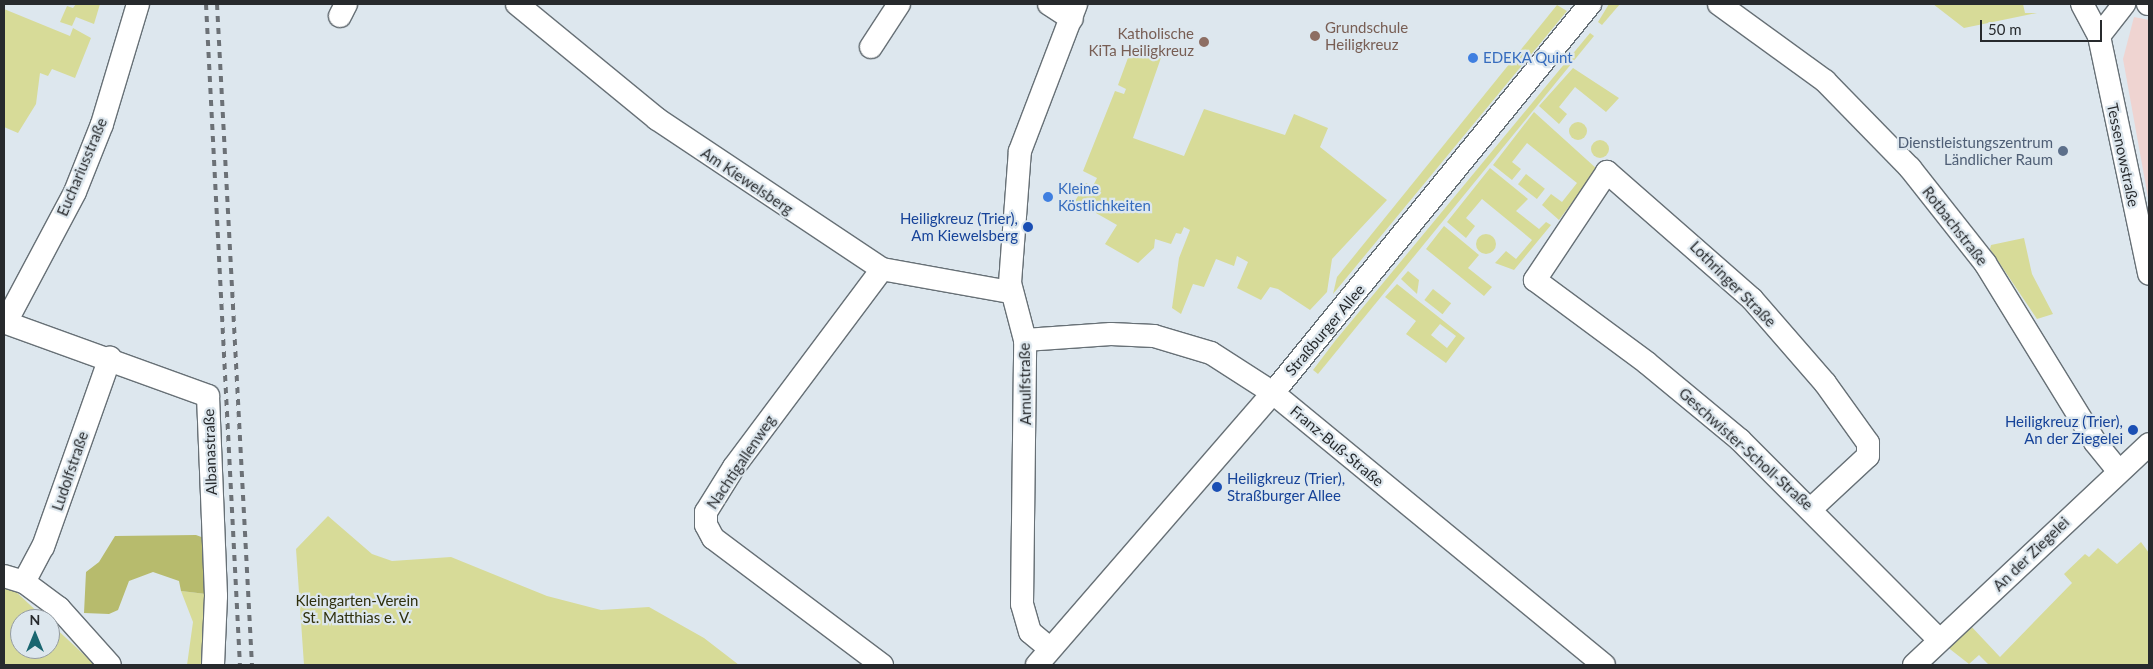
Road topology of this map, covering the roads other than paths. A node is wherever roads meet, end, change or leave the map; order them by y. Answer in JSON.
{"nodes":[{"id":1,"x":138,"y":4,"type":"edge"},
{"id":2,"x":517,"y":4,"type":"edge"},
{"id":3,"x":899,"y":4,"type":"edge"},
{"id":4,"x":1049,"y":4,"type":"edge"},
{"id":5,"x":1590,"y":4,"type":"edge"},
{"id":6,"x":1719,"y":4,"type":"edge"},
{"id":7,"x":2124,"y":4,"type":"edge"},
{"id":8,"x":2085,"y":7,"type":"edge"},
{"id":9,"x":1074,"y":11,"type":"edge"},
{"id":10,"x":2099,"y":36,"type":"junction"},
{"id":11,"x":871,"y":47,"type":"dead end"},
{"id":12,"x":882,"y":269,"type":"junction"},
{"id":13,"x":2149,"y":274,"type":"edge"},
{"id":14,"x":1535,"y":280,"type":"joint"},
{"id":15,"x":1010,"y":292,"type":"junction"},
{"id":16,"x":5,"y":322,"type":"edge"},
{"id":17,"x":1026,"y":340,"type":"junction"},
{"id":18,"x":110,"y":358,"type":"junction"},
{"id":19,"x":1273,"y":393,"type":"junction"},
{"id":20,"x":2149,"y":444,"type":"edge"},
{"id":21,"x":2119,"y":472,"type":"junction"},
{"id":22,"x":1812,"y":508,"type":"junction"},
{"id":23,"x":14,"y":579,"type":"edge"},
{"id":24,"x":1939,"y":640,"type":"junction"},
{"id":25,"x":1043,"y":656,"type":"edge"},
{"id":26,"x":110,"y":665,"type":"edge"},
{"id":27,"x":213,"y":665,"type":"edge"},
{"id":28,"x":882,"y":665,"type":"edge"},
{"id":29,"x":1026,"y":665,"type":"edge"},
{"id":30,"x":1604,"y":665,"type":"edge"},
{"id":31,"x":1914,"y":665,"type":"edge"}],
"edges":[{"from":1,"to":16,"type":"street","name":"Euchariusstraße"},
{"from":2,"to":12,"type":"street","name":"Am Kiewelsberg"},
{"from":3,"to":11,"type":"street"},
{"from":4,"to":9,"type":"street"},
{"from":5,"to":19,"type":"street","name":"Straßburger Allee"},
{"from":6,"to":21,"type":"street","name":"Rotbachstraße"},
{"from":7,"to":10,"type":"street"},
{"from":8,"to":10,"type":"street","name":"Tessenowstraße"},
{"from":9,"to":15,"type":"street","name":"Arnulfstraße"},
{"from":10,"to":13,"type":"street","name":"Tessenowstraße"},
{"from":12,"to":15,"type":"street","name":"Am Kiewelsberg"},
{"from":12,"to":28,"type":"street","name":"Nachtigallenweg"},
{"from":14,"to":22,"type":"street","name":"Geschwister-Scholl-Straße"},
{"from":14,"to":22,"type":"street","name":"Lothringer Straße"},
{"from":15,"to":17,"type":"street","name":"Arnulfstraße"},
{"from":16,"to":18,"type":"street","name":"Albanastraße"},
{"from":17,"to":19,"type":"street","name":"Franz-Buß-Straße"},
{"from":17,"to":25,"type":"street","name":"Arnulfstraße"},
{"from":18,"to":23,"type":"street","name":"Ludolfstraße"},
{"from":18,"to":27,"type":"street","name":"Albanastraße"},
{"from":19,"to":25,"type":"street","name":"Straßburger Allee"},
{"from":19,"to":30,"type":"street","name":"Franz-Buß-Straße"},
{"from":20,"to":21,"type":"street","name":"An der Ziegelei"},
{"from":21,"to":24,"type":"street","name":"An der Ziegelei"},
{"from":22,"to":24,"type":"street","name":"Geschwister-Scholl-Straße"},
{"from":23,"to":26,"type":"street"},
{"from":24,"to":31,"type":"street","name":"An der Ziegelei"},
{"from":25,"to":29,"type":"street"}]}
